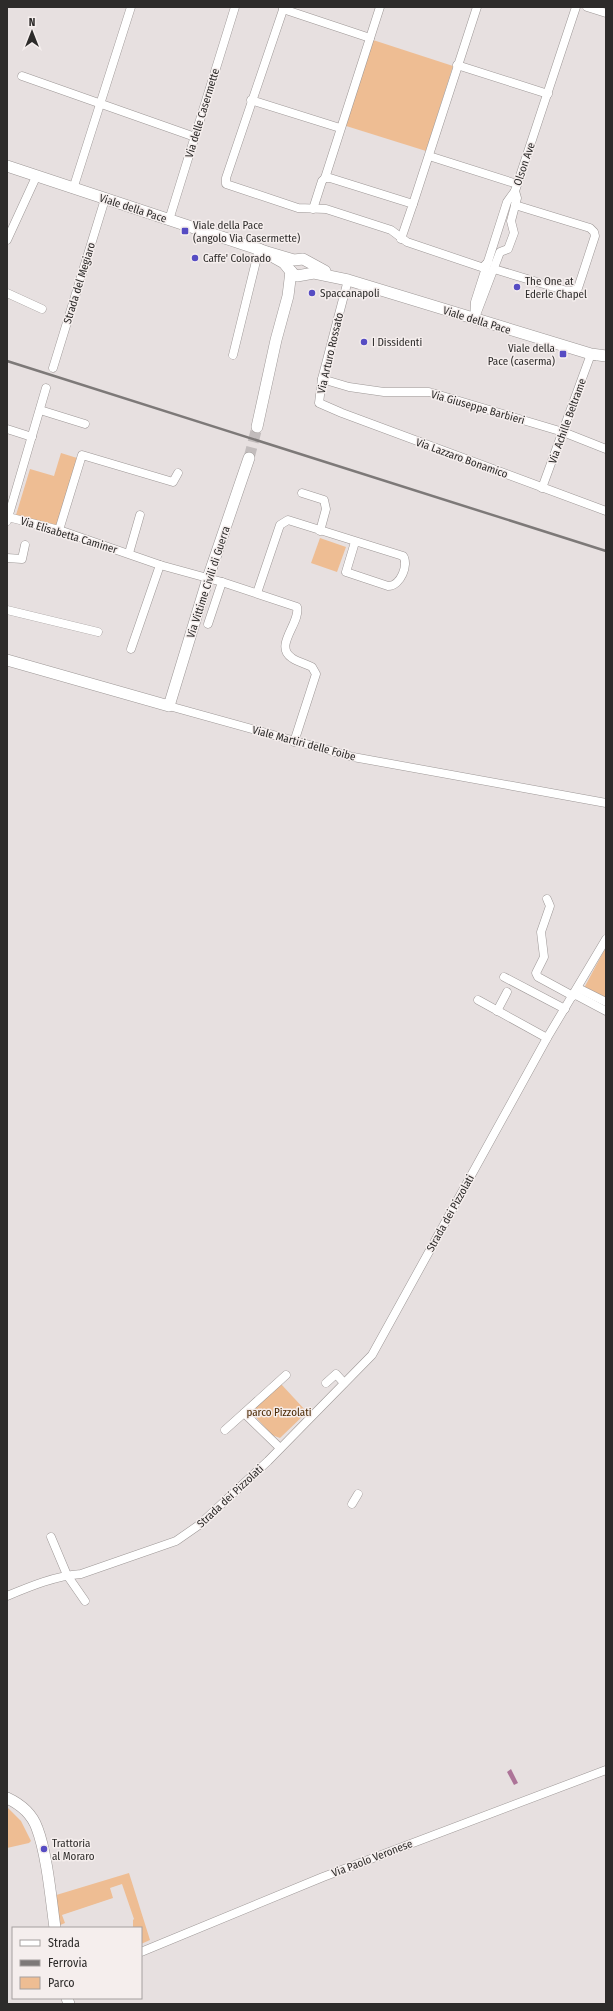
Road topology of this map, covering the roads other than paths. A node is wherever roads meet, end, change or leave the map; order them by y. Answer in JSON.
{"nodes":[{"id":1,"x":131,"y":7,"type":"edge"},
{"id":2,"x":235,"y":7,"type":"edge"},
{"id":3,"x":380,"y":7,"type":"edge"},
{"id":4,"x":477,"y":7,"type":"edge"},
{"id":5,"x":576,"y":7,"type":"edge"},
{"id":6,"x":588,"y":7,"type":"edge"},
{"id":7,"x":283,"y":8,"type":"edge"},
{"id":8,"x":606,"y":13,"type":"edge"},
{"id":9,"x":370,"y":38,"type":"junction"},
{"id":10,"x":457,"y":65,"type":"junction"},
{"id":11,"x":22,"y":76,"type":"dead end"},
{"id":12,"x":548,"y":94,"type":"junction"},
{"id":13,"x":251,"y":100,"type":"junction"},
{"id":14,"x":99,"y":104,"type":"junction"},
{"id":15,"x":340,"y":128,"type":"junction"},
{"id":16,"x":195,"y":138,"type":"junction"},
{"id":17,"x":428,"y":156,"type":"junction"},
{"id":18,"x":7,"y":166,"type":"edge"},
{"id":19,"x":36,"y":177,"type":"junction"},
{"id":20,"x":325,"y":178,"type":"junction"},
{"id":21,"x":516,"y":187,"type":"junction"},
{"id":22,"x":73,"y":189,"type":"junction"},
{"id":23,"x":105,"y":199,"type":"junction"},
{"id":24,"x":413,"y":204,"type":"junction"},
{"id":25,"x":515,"y":205,"type":"junction"},
{"id":26,"x":313,"y":209,"type":"junction"},
{"id":27,"x":169,"y":220,"type":"junction"},
{"id":28,"x":401,"y":239,"type":"junction"},
{"id":29,"x":7,"y":240,"type":"edge"},
{"id":30,"x":259,"y":249,"type":"junction"},
{"id":31,"x":488,"y":262,"type":"junction"},
{"id":32,"x":308,"y":263,"type":"junction"},
{"id":33,"x":292,"y":267,"type":"junction"},
{"id":34,"x":494,"y":269,"type":"junction"},
{"id":35,"x":304,"y":275,"type":"junction"},
{"id":36,"x":348,"y":280,"type":"junction"},
{"id":37,"x":7,"y":293,"type":"edge"},
{"id":38,"x":288,"y":296,"type":"junction"},
{"id":39,"x":42,"y":309,"type":"dead end"},
{"id":40,"x":474,"y":320,"type":"junction"},
{"id":41,"x":591,"y":354,"type":"junction"},
{"id":42,"x":233,"y":355,"type":"dead end"},
{"id":43,"x":606,"y":356,"type":"edge"},
{"id":44,"x":606,"y":361,"type":"edge"},
{"id":45,"x":53,"y":368,"type":"dead end"},
{"id":46,"x":322,"y":379,"type":"junction"},
{"id":47,"x":46,"y":388,"type":"dead end"},
{"id":48,"x":319,"y":403,"type":"joint"},
{"id":49,"x":40,"y":410,"type":"junction"},
{"id":50,"x":84,"y":424,"type":"dead end"},
{"id":51,"x":257,"y":427,"type":"tunnel mouth"},
{"id":52,"x":7,"y":429,"type":"edge"},
{"id":53,"x":563,"y":432,"type":"junction"},
{"id":54,"x":32,"y":437,"type":"junction"},
{"id":55,"x":606,"y":449,"type":"edge"},
{"id":56,"x":249,"y":458,"type":"tunnel mouth"},
{"id":57,"x":178,"y":473,"type":"dead end"},
{"id":58,"x":542,"y":488,"type":"junction"},
{"id":59,"x":302,"y":493,"type":"dead end"},
{"id":60,"x":606,"y":511,"type":"edge"},
{"id":61,"x":140,"y":515,"type":"dead end"},
{"id":62,"x":8,"y":520,"type":"edge"},
{"id":63,"x":59,"y":530,"type":"junction"},
{"id":64,"x":320,"y":531,"type":"junction"},
{"id":65,"x":356,"y":542,"type":"junction"},
{"id":66,"x":25,"y":545,"type":"dead end"},
{"id":67,"x":129,"y":553,"type":"junction"},
{"id":68,"x":7,"y":558,"type":"edge"},
{"id":69,"x":160,"y":565,"type":"junction"},
{"id":70,"x":208,"y":578,"type":"junction"},
{"id":71,"x":222,"y":582,"type":"junction"},
{"id":72,"x":257,"y":593,"type":"junction"},
{"id":73,"x":7,"y":610,"type":"edge"},
{"id":74,"x":208,"y":624,"type":"dead end"},
{"id":75,"x":98,"y":632,"type":"dead end"},
{"id":76,"x":130,"y":650,"type":"dead end"},
{"id":77,"x":7,"y":660,"type":"edge"},
{"id":78,"x":169,"y":706,"type":"junction"},
{"id":79,"x":294,"y":742,"type":"junction"},
{"id":80,"x":606,"y":802,"type":"edge"},
{"id":81,"x":547,"y":900,"type":"dead end"},
{"id":82,"x":606,"y":939,"type":"edge"},
{"id":83,"x":504,"y":977,"type":"dead end"},
{"id":84,"x":507,"y":992,"type":"dead end"},
{"id":85,"x":575,"y":993,"type":"junction"},
{"id":86,"x":478,"y":1000,"type":"dead end"},
{"id":87,"x":606,"y":1002,"type":"edge"},
{"id":88,"x":565,"y":1009,"type":"junction"},
{"id":89,"x":497,"y":1011,"type":"junction"},
{"id":90,"x":606,"y":1011,"type":"edge"},
{"id":91,"x":547,"y":1038,"type":"junction"},
{"id":92,"x":286,"y":1375,"type":"dead end"},
{"id":93,"x":344,"y":1382,"type":"junction"},
{"id":94,"x":326,"y":1383,"type":"dead end"},
{"id":95,"x":244,"y":1413,"type":"junction"},
{"id":96,"x":225,"y":1430,"type":"dead end"},
{"id":97,"x":280,"y":1448,"type":"junction"},
{"id":98,"x":358,"y":1494,"type":"dead end"},
{"id":99,"x":352,"y":1504,"type":"dead end"},
{"id":100,"x":51,"y":1537,"type":"dead end"},
{"id":101,"x":67,"y":1575,"type":"junction"},
{"id":102,"x":7,"y":1596,"type":"edge"},
{"id":103,"x":85,"y":1601,"type":"dead end"},
{"id":104,"x":606,"y":1770,"type":"edge"},
{"id":105,"x":7,"y":1798,"type":"edge"},
{"id":106,"x":55,"y":1927,"type":"edge"},
{"id":107,"x":142,"y":1952,"type":"edge"}],
"edges":[{"from":1,"to":14,"type":"street"},
{"from":2,"to":16,"type":"street","name":"Via delle Casermette"},
{"from":3,"to":9,"type":"street"},
{"from":4,"to":10,"type":"street"},
{"from":5,"to":12,"type":"street","name":"Olson Ave"},
{"from":6,"to":8,"type":"street"},
{"from":7,"to":9,"type":"street"},
{"from":7,"to":13,"type":"street"},
{"from":9,"to":15,"type":"street"},
{"from":10,"to":12,"type":"street"},
{"from":10,"to":17,"type":"street"},
{"from":11,"to":14,"type":"street"},
{"from":12,"to":21,"type":"street","name":"Olson Ave"},
{"from":13,"to":15,"type":"street"},
{"from":13,"to":26,"type":"street"},
{"from":14,"to":16,"type":"street"},
{"from":14,"to":22,"type":"street"},
{"from":15,"to":20,"type":"street"},
{"from":16,"to":27,"type":"street","name":"Via delle Casermette"},
{"from":17,"to":21,"type":"street"},
{"from":17,"to":24,"type":"street"},
{"from":18,"to":19,"type":"street","name":"Viale della Pace"},
{"from":19,"to":22,"type":"street","name":"Viale della Pace"},
{"from":19,"to":29,"type":"street"},
{"from":20,"to":24,"type":"street"},
{"from":20,"to":26,"type":"street"},
{"from":21,"to":25,"type":"street"},
{"from":21,"to":31,"type":"street","name":"Olson Ave"},
{"from":22,"to":23,"type":"street","name":"Viale della Pace"},
{"from":23,"to":27,"type":"street","name":"Viale della Pace"},
{"from":23,"to":45,"type":"street","name":"Strada del Megiaro"},
{"from":24,"to":28,"type":"street"},
{"from":25,"to":34,"type":"street"},
{"from":25,"to":34,"type":"street"},
{"from":26,"to":28,"type":"street"},
{"from":27,"to":30,"type":"street","name":"Viale della Pace"},
{"from":28,"to":31,"type":"street"},
{"from":30,"to":33,"type":"street","name":"Viale della Pace"},
{"from":30,"to":42,"type":"street"},
{"from":31,"to":40,"type":"street","name":"Olson Ave"},
{"from":32,"to":33,"type":"street","name":"Viale della Pace"},
{"from":32,"to":35,"type":"street"},
{"from":32,"to":36,"type":"street","name":"Viale della Pace"},
{"from":33,"to":35,"type":"street","name":"Viale della Pace"},
{"from":33,"to":38,"type":"street"},
{"from":34,"to":40,"type":"street"},
{"from":35,"to":36,"type":"street","name":"Viale della Pace"},
{"from":35,"to":38,"type":"street"},
{"from":36,"to":40,"type":"street","name":"Viale della Pace"},
{"from":36,"to":46,"type":"street","name":"Via Arturo Rossato"},
{"from":37,"to":39,"type":"street"},
{"from":38,"to":51,"type":"street"},
{"from":40,"to":41,"type":"street","name":"Viale della Pace"},
{"from":41,"to":43,"type":"street"},
{"from":41,"to":44,"type":"street","name":"Viale della Pace"},
{"from":41,"to":53,"type":"street","name":"Via Achille Beltrame"},
{"from":46,"to":48,"type":"street","name":"Via Arturo Rossato"},
{"from":46,"to":53,"type":"street","name":"Via Giuseppe Barbieri"},
{"from":47,"to":49,"type":"street"},
{"from":48,"to":58,"type":"street","name":"Via Lazzaro Bonamico"},
{"from":49,"to":50,"type":"street"},
{"from":49,"to":54,"type":"street"},
{"from":52,"to":54,"type":"street"},
{"from":53,"to":55,"type":"street","name":"Via Giuseppe Barbieri"},
{"from":53,"to":58,"type":"street","name":"Via Achille Beltrame"},
{"from":54,"to":62,"type":"street"},
{"from":56,"to":70,"type":"street","name":"Via Vittime Civili di Guerra"},
{"from":57,"to":63,"type":"street"},
{"from":58,"to":60,"type":"street","name":"Via Lazzaro Bonamico"},
{"from":59,"to":64,"type":"street"},
{"from":61,"to":67,"type":"street","name":"Via Elisabetta Caminer"},
{"from":62,"to":63,"type":"street","name":"Via Elisabetta Caminer"},
{"from":63,"to":67,"type":"street","name":"Via Elisabetta Caminer"},
{"from":64,"to":65,"type":"street"},
{"from":64,"to":72,"type":"street"},
{"from":65,"to":65,"type":"street"},
{"from":66,"to":68,"type":"street"},
{"from":67,"to":69,"type":"street","name":"Via Elisabetta Caminer"},
{"from":69,"to":70,"type":"street","name":"Via Elisabetta Caminer"},
{"from":69,"to":76,"type":"street"},
{"from":70,"to":71,"type":"street","name":"Via Elisabetta Caminer"},
{"from":70,"to":78,"type":"street","name":"Via Vittime Civili di Guerra"},
{"from":71,"to":72,"type":"street","name":"Via Elisabetta Caminer"},
{"from":71,"to":74,"type":"street"},
{"from":72,"to":79,"type":"street","name":"Via Elisabetta Caminer"},
{"from":73,"to":75,"type":"street"},
{"from":77,"to":78,"type":"street","name":"Viale Martiri delle Foibe"},
{"from":78,"to":79,"type":"street","name":"Viale Martiri delle Foibe"},
{"from":79,"to":80,"type":"street","name":"Viale Martiri delle Foibe"},
{"from":81,"to":85,"type":"street"},
{"from":82,"to":85,"type":"street","name":"Strada dei Pizzolati"},
{"from":83,"to":88,"type":"street"},
{"from":84,"to":89,"type":"street"},
{"from":85,"to":87,"type":"street"},
{"from":85,"to":88,"type":"street","name":"Strada dei Pizzolati"},
{"from":85,"to":90,"type":"street"},
{"from":86,"to":89,"type":"street"},
{"from":88,"to":91,"type":"street","name":"Strada dei Pizzolati"},
{"from":89,"to":91,"type":"street"},
{"from":91,"to":93,"type":"street","name":"Strada dei Pizzolati"},
{"from":92,"to":95,"type":"street"},
{"from":93,"to":94,"type":"street"},
{"from":93,"to":97,"type":"street","name":"Strada dei Pizzolati"},
{"from":95,"to":96,"type":"street"},
{"from":95,"to":97,"type":"street"},
{"from":97,"to":101,"type":"street","name":"Strada dei Pizzolati"},
{"from":98,"to":99,"type":"street"},
{"from":100,"to":101,"type":"street"},
{"from":101,"to":102,"type":"street","name":"Strada dei Pizzolati"},
{"from":101,"to":103,"type":"street"},
{"from":104,"to":107,"type":"street","name":"Via Paolo Veronese"},
{"from":105,"to":106,"type":"street"}]}
